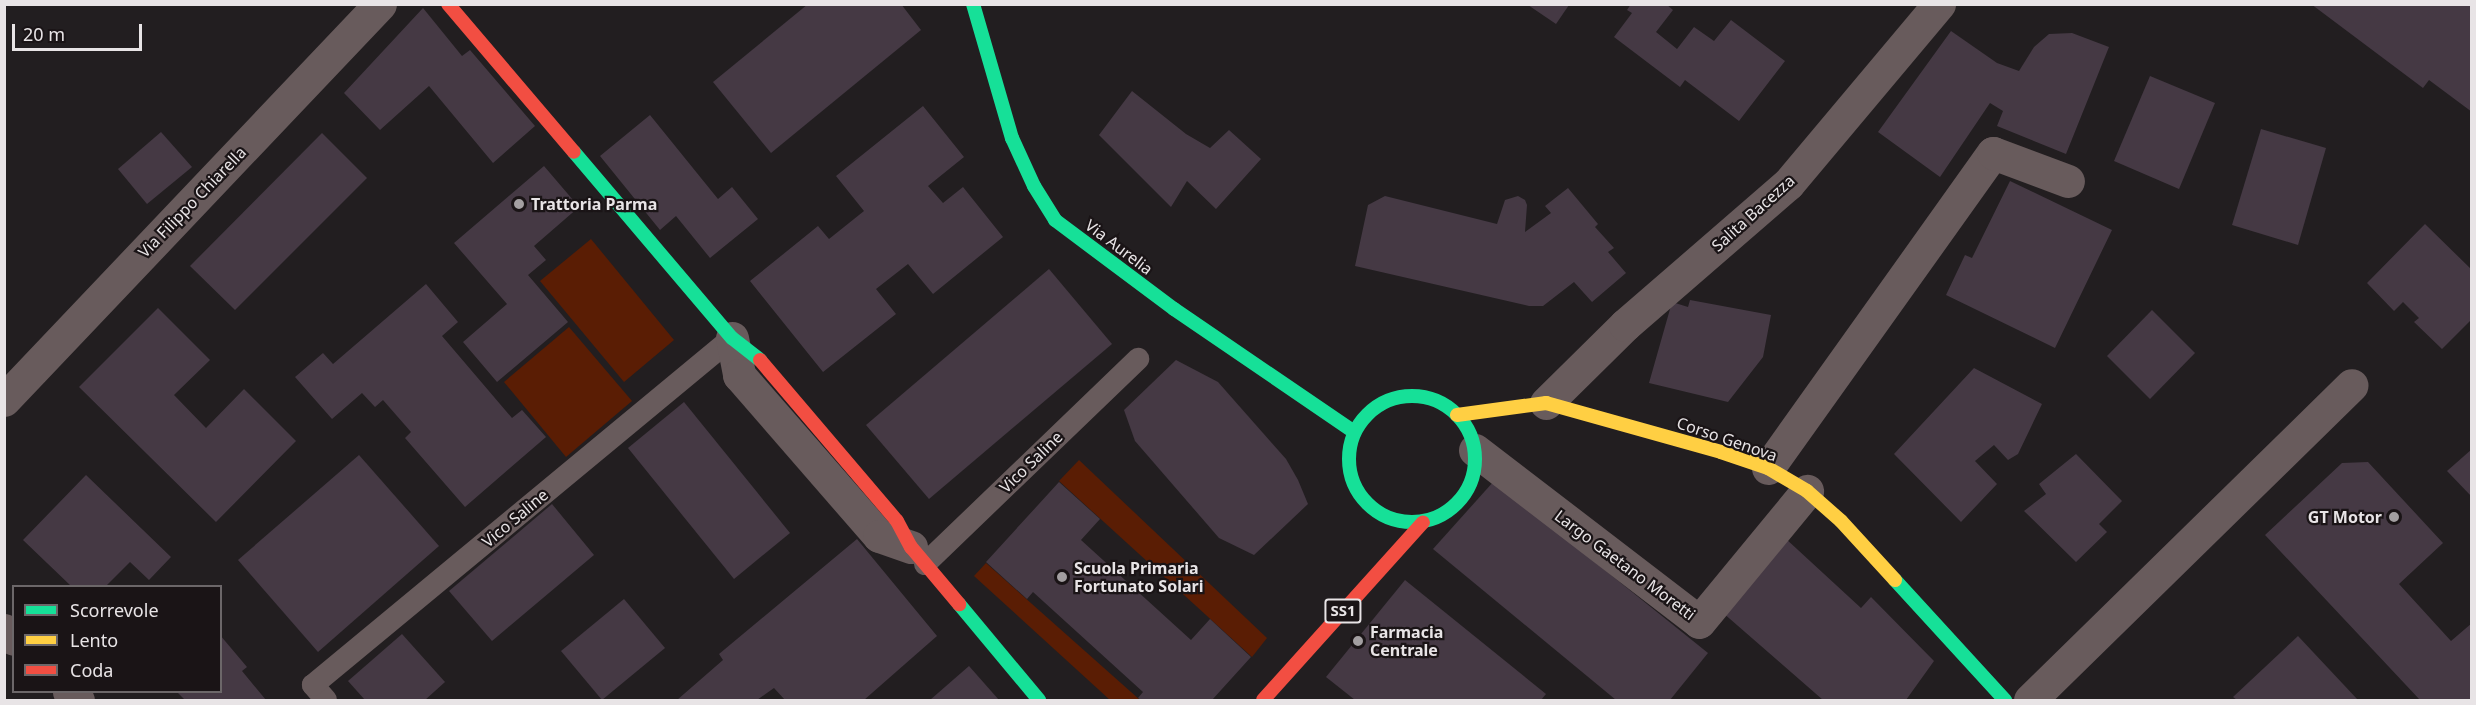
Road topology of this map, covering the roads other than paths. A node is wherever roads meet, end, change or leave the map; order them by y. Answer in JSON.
{"nodes":[{"id":1,"x":380,"y":4,"type":"edge"},
{"id":2,"x":448,"y":4,"type":"edge"},
{"id":3,"x":973,"y":4,"type":"edge"},
{"id":4,"x":1939,"y":4,"type":"edge"},
{"id":5,"x":2068,"y":181,"type":"dead end"},
{"id":6,"x":732,"y":338,"type":"junction"},
{"id":7,"x":1138,"y":359,"type":"dead end"},
{"id":8,"x":2352,"y":385,"type":"dead end"},
{"id":9,"x":4,"y":400,"type":"edge"},
{"id":10,"x":1546,"y":403,"type":"junction"},
{"id":11,"x":1457,"y":415,"type":"junction"},
{"id":12,"x":1354,"y":432,"type":"junction"},
{"id":13,"x":1475,"y":450,"type":"junction"},
{"id":14,"x":1768,"y":468,"type":"junction"},
{"id":15,"x":1807,"y":491,"type":"junction"},
{"id":16,"x":1423,"y":522,"type":"junction"},
{"id":17,"x":918,"y":556,"type":"junction"},
{"id":18,"x":326,"y":700,"type":"edge"},
{"id":19,"x":1039,"y":700,"type":"edge"},
{"id":20,"x":1263,"y":700,"type":"edge"},
{"id":21,"x":2005,"y":700,"type":"edge"},
{"id":22,"x":2030,"y":700,"type":"edge"}],
"edges":[{"from":1,"to":9,"type":"street","name":"Via Filippo Chiarella"},
{"from":2,"to":6,"type":"main road"},
{"from":3,"to":12,"type":"main road","name":"Via Aurelia"},
{"from":4,"to":10,"type":"street","name":"Salita Bacezza"},
{"from":5,"to":14,"type":"street"},
{"from":6,"to":17,"type":"street"},
{"from":6,"to":18,"type":"lane","name":"Vico Saline"},
{"from":7,"to":17,"type":"lane","name":"Vico Saline"},
{"from":8,"to":22,"type":"street"},
{"from":10,"to":11,"type":"main road","name":"Corso Genova"},
{"from":10,"to":14,"type":"main road","name":"Corso Genova"},
{"from":11,"to":12,"type":"main road"},
{"from":11,"to":13,"type":"main road"},
{"from":12,"to":16,"type":"main road"},
{"from":13,"to":15,"type":"street","name":"Largo Gaetano Moretti"},
{"from":13,"to":16,"type":"main road"},
{"from":14,"to":15,"type":"main road","name":"Corso Genova"},
{"from":15,"to":21,"type":"main road","name":"Corso Genova"},
{"from":16,"to":20,"type":"main road","number":"SS1"},
{"from":17,"to":19,"type":"main road"}]}
